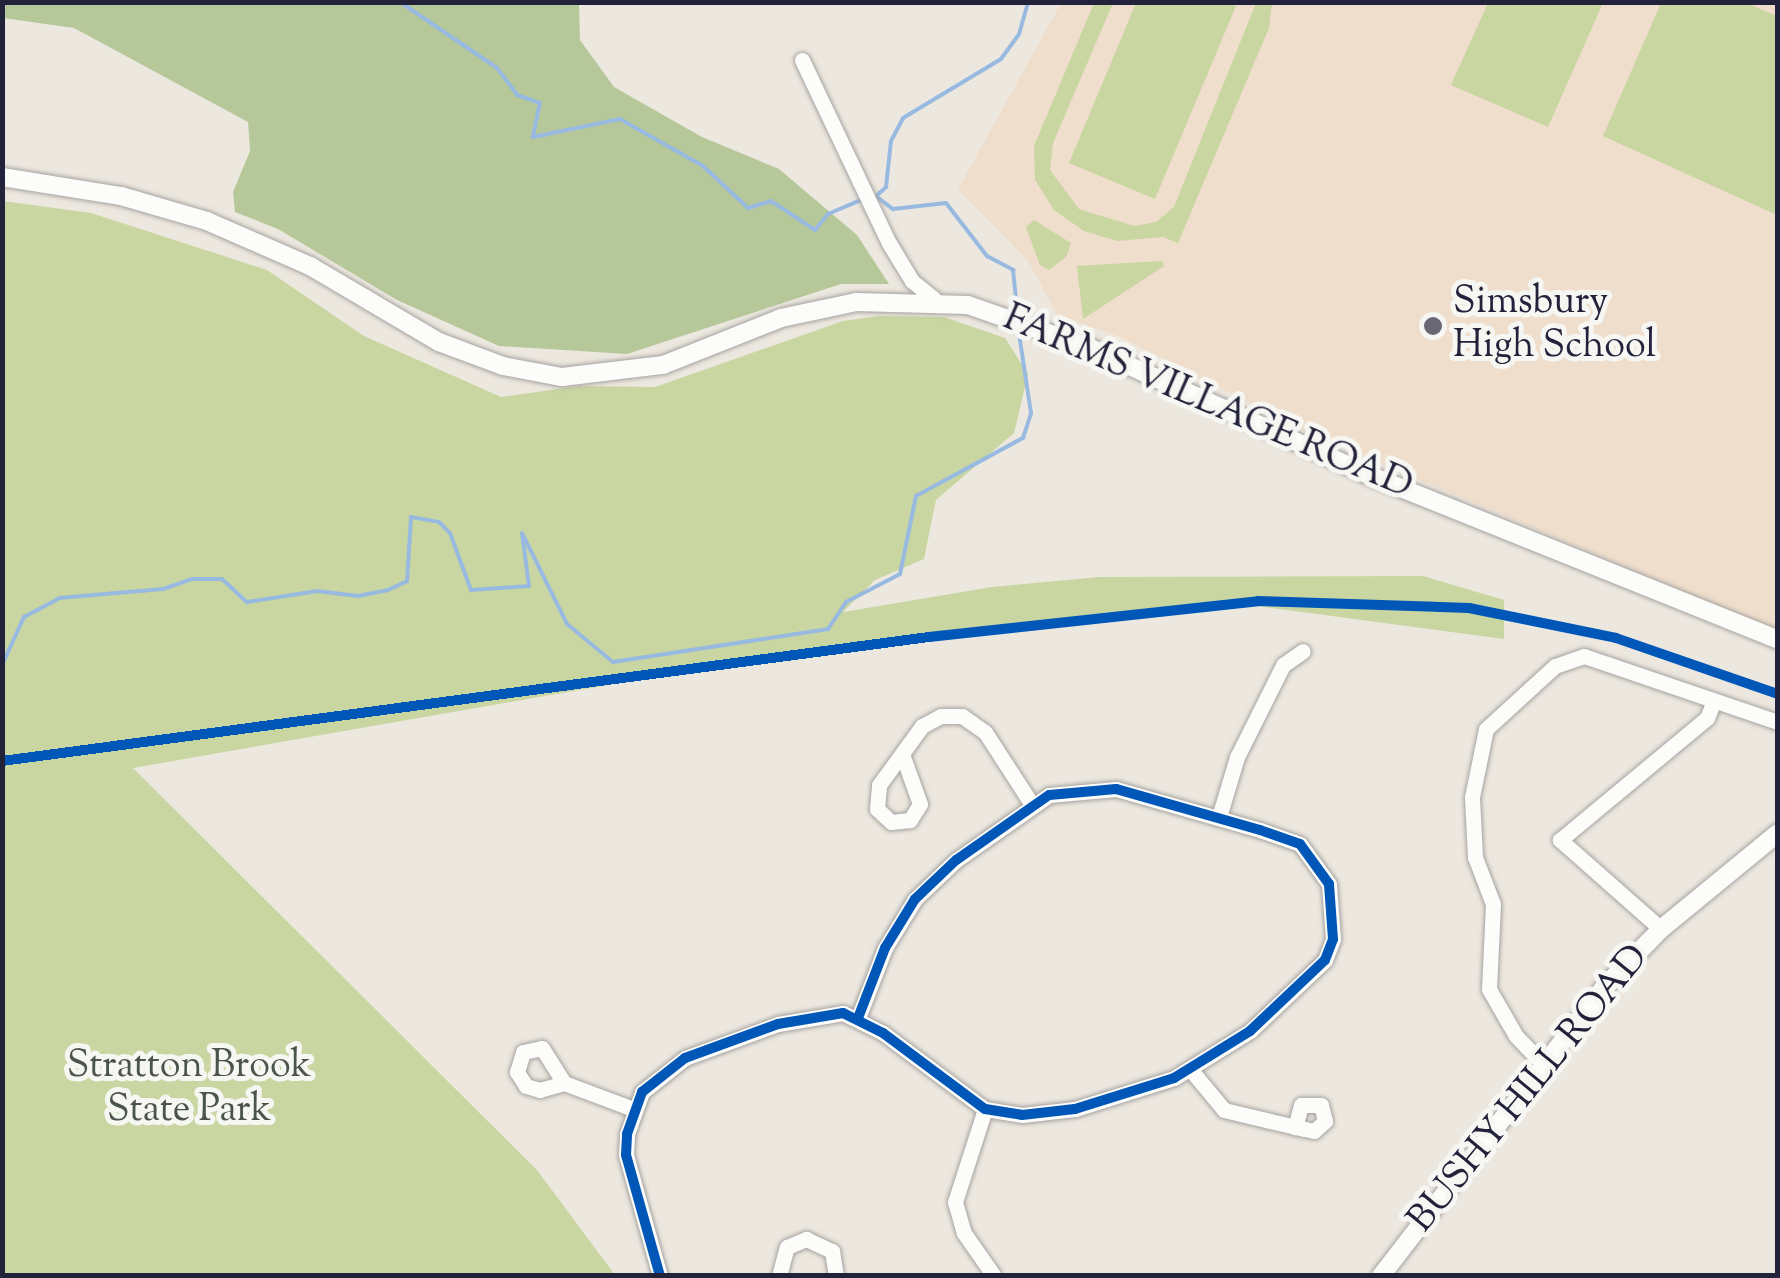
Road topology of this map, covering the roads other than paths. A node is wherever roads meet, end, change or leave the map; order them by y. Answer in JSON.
{"nodes":[{"id":1,"x":802,"y":60,"type":"dead end"},
{"id":2,"x":2,"y":177,"type":"edge"},
{"id":3,"x":934,"y":299,"type":"junction"},
{"id":4,"x":1778,"y":640,"type":"edge"},
{"id":5,"x":1303,"y":651,"type":"dead end"},
{"id":6,"x":1713,"y":702,"type":"junction"},
{"id":7,"x":1778,"y":722,"type":"edge"},
{"id":8,"x":902,"y":754,"type":"dead end"},
{"id":9,"x":1030,"y":803,"type":"junction"},
{"id":10,"x":1219,"y":817,"type":"junction"},
{"id":11,"x":1778,"y":833,"type":"edge"},
{"id":12,"x":1661,"y":928,"type":"junction"},
{"id":13,"x":858,"y":1018,"type":"junction"},
{"id":14,"x":1542,"y":1064,"type":"junction"},
{"id":15,"x":1190,"y":1069,"type":"junction"},
{"id":16,"x":564,"y":1084,"type":"dead end"},
{"id":17,"x":984,"y":1109,"type":"junction"},
{"id":18,"x":633,"y":1110,"type":"junction"},
{"id":19,"x":1295,"y":1127,"type":"dead end"},
{"id":20,"x":660,"y":1276,"type":"edge"},
{"id":21,"x":778,"y":1276,"type":"edge"},
{"id":22,"x":836,"y":1276,"type":"edge"},
{"id":23,"x":994,"y":1276,"type":"edge"},
{"id":24,"x":1381,"y":1276,"type":"edge"}],
"edges":[{"from":1,"to":3,"type":"street"},
{"from":2,"to":3,"type":"main road","name":"FARMS VILLAGE ROAD"},
{"from":3,"to":4,"type":"main road","name":"FARMS VILLAGE ROAD"},
{"from":5,"to":10,"type":"street"},
{"from":6,"to":7,"type":"street"},
{"from":6,"to":12,"type":"street"},
{"from":6,"to":14,"type":"street"},
{"from":8,"to":9,"type":"street"},
{"from":9,"to":10,"type":"street"},
{"from":9,"to":13,"type":"street"},
{"from":10,"to":15,"type":"street"},
{"from":11,"to":12,"type":"main road","name":"BUSHY HILL ROAD"},
{"from":12,"to":14,"type":"main road","name":"BUSHY HILL ROAD"},
{"from":13,"to":17,"type":"street"},
{"from":13,"to":18,"type":"street"},
{"from":14,"to":24,"type":"main road","name":"BUSHY HILL ROAD"},
{"from":15,"to":17,"type":"street"},
{"from":15,"to":19,"type":"street"},
{"from":16,"to":18,"type":"street"},
{"from":17,"to":23,"type":"street"},
{"from":18,"to":20,"type":"street"},
{"from":21,"to":22,"type":"street"}]}
